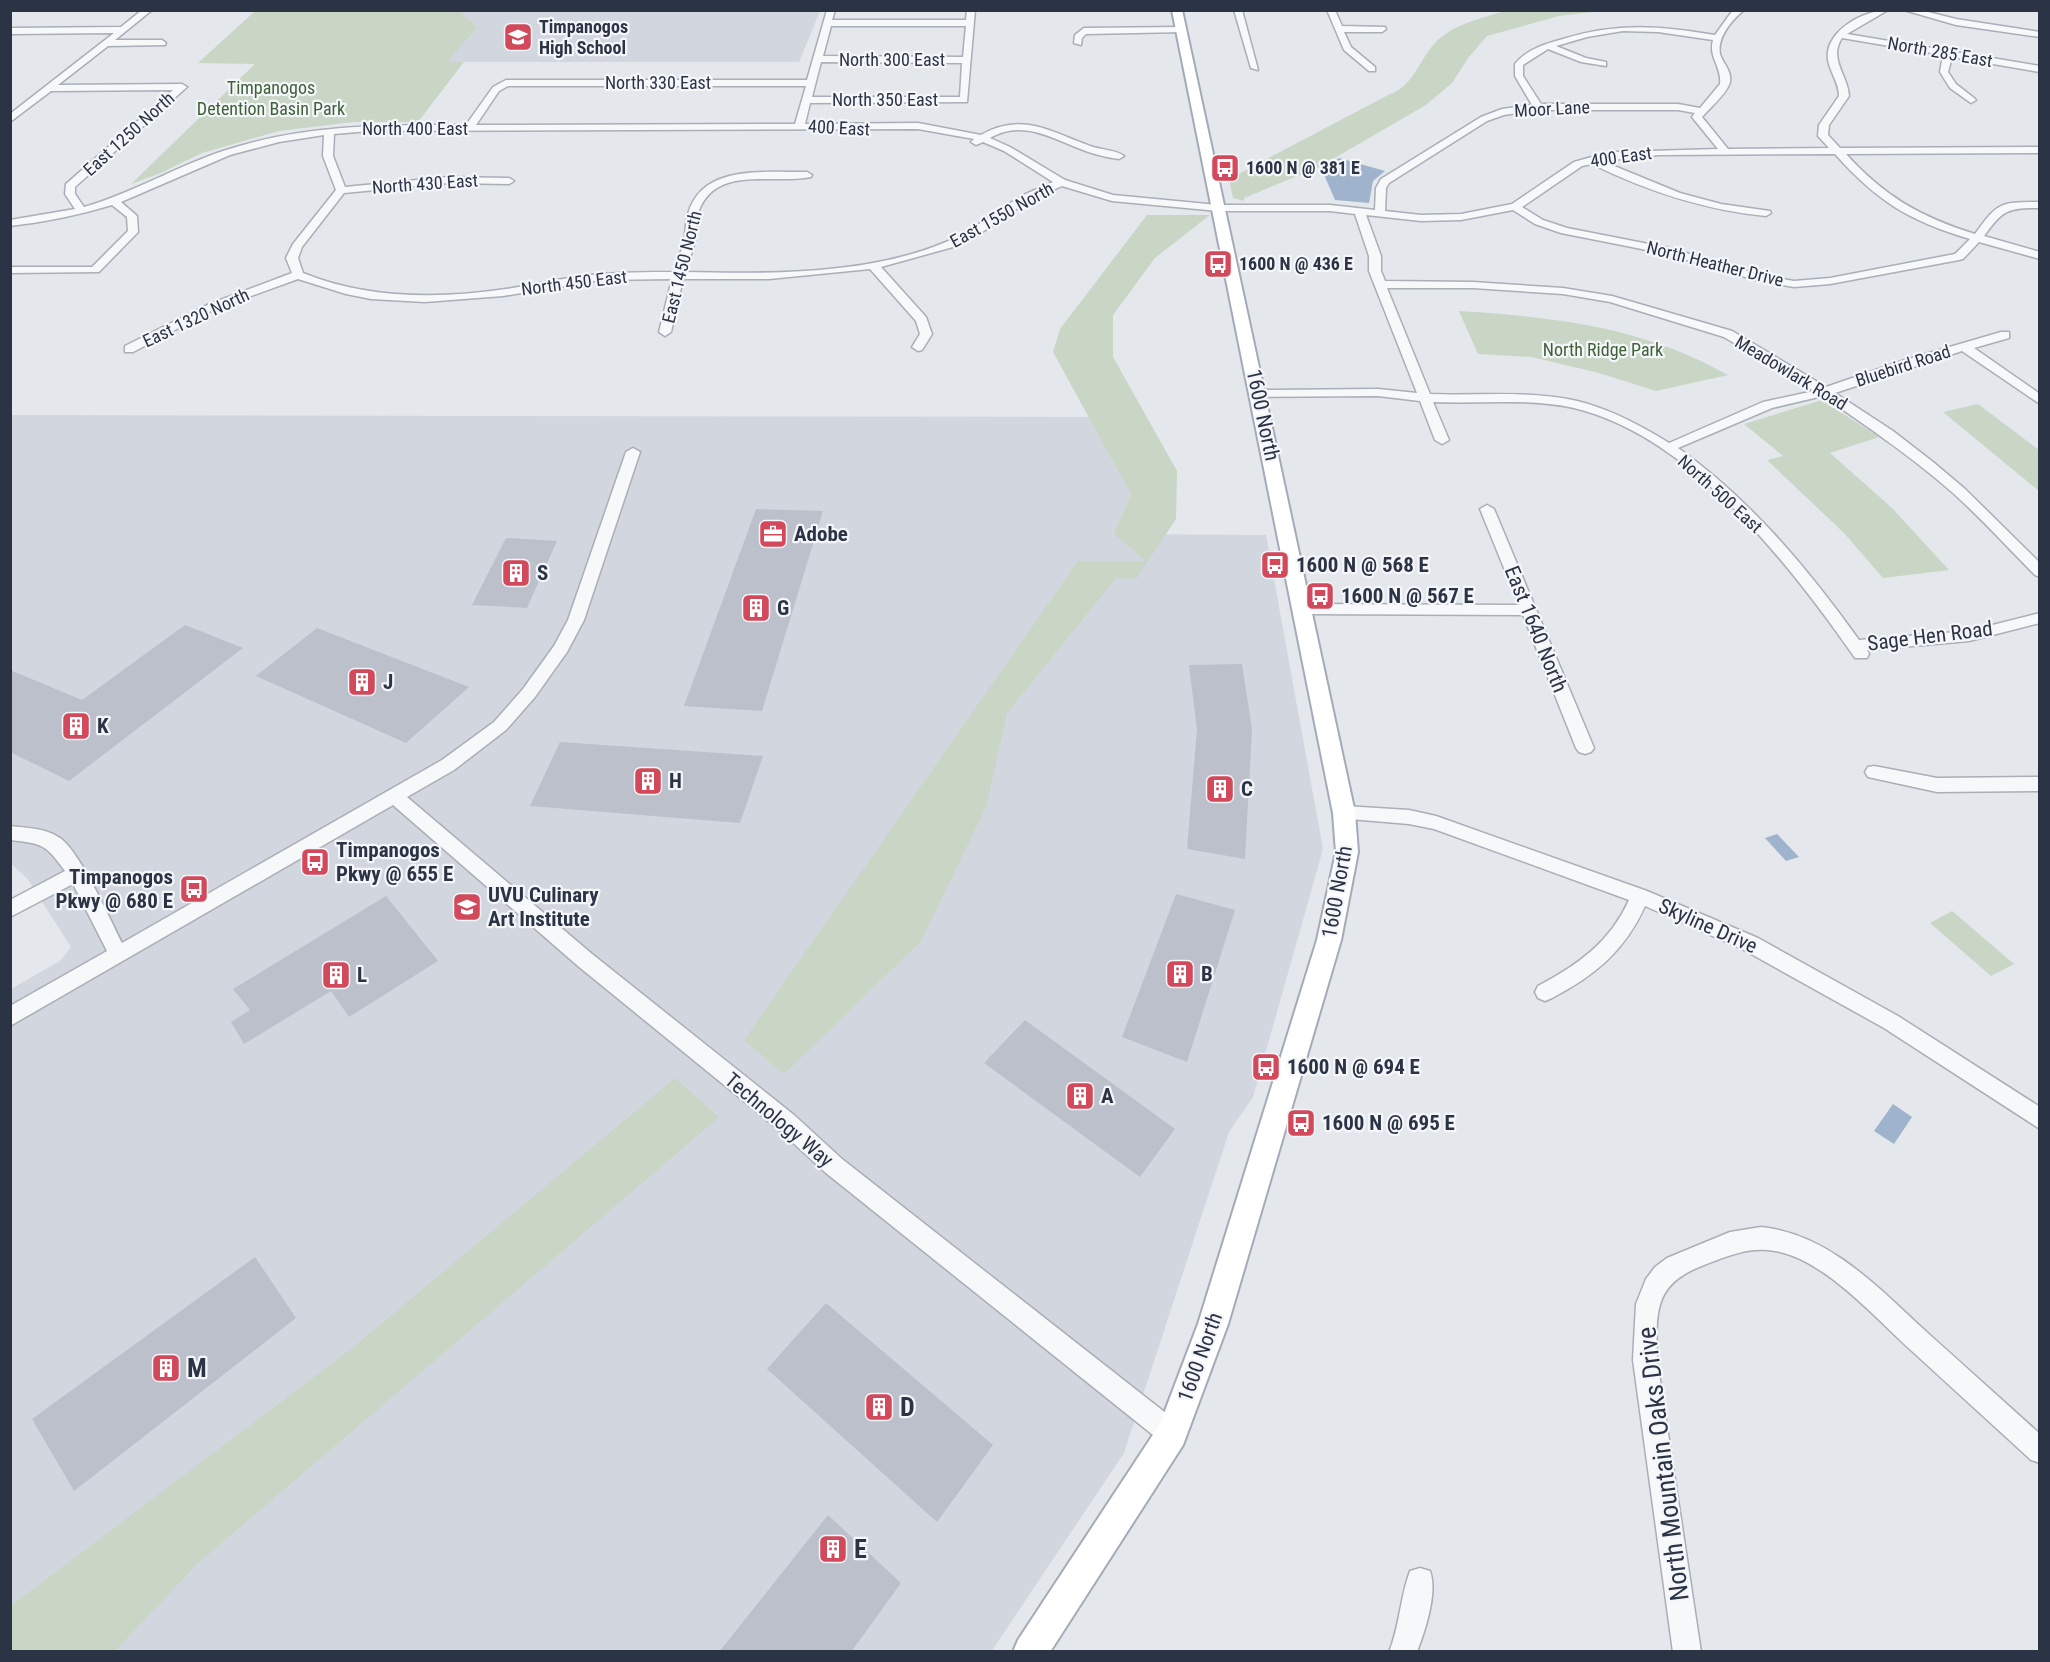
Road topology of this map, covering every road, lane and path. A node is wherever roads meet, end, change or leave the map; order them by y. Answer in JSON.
{"nodes":[{"id":1,"x":148,"y":10,"type":"edge"},
{"id":2,"x":831,"y":10,"type":"edge"},
{"id":3,"x":971,"y":10,"type":"edge"},
{"id":4,"x":1238,"y":10,"type":"edge"},
{"id":5,"x":1331,"y":10,"type":"edge"},
{"id":6,"x":1740,"y":10,"type":"edge"},
{"id":7,"x":1884,"y":10,"type":"edge"},
{"id":8,"x":1908,"y":10,"type":"edge"},
{"id":9,"x":1179,"y":20,"type":"edge"},
{"id":10,"x":827,"y":23,"type":"junction"},
{"id":11,"x":970,"y":23,"type":"junction"},
{"id":12,"x":1339,"y":29,"type":"junction"},
{"id":13,"x":1383,"y":29,"type":"dead end"},
{"id":14,"x":123,"y":30,"type":"junction"},
{"id":15,"x":10,"y":31,"type":"edge"},
{"id":16,"x":22,"y":31,"type":"junction"},
{"id":17,"x":1840,"y":35,"type":"junction"},
{"id":18,"x":2040,"y":35,"type":"edge"},
{"id":19,"x":1717,"y":38,"type":"junction"},
{"id":20,"x":10,"y":39,"type":"edge"},
{"id":21,"x":106,"y":43,"type":"junction"},
{"id":22,"x":1078,"y":43,"type":"dead end"},
{"id":23,"x":162,"y":44,"type":"dead end"},
{"id":24,"x":1548,"y":46,"type":"junction"},
{"id":25,"x":1948,"y":53,"type":"junction"},
{"id":26,"x":818,"y":60,"type":"junction"},
{"id":27,"x":967,"y":60,"type":"junction"},
{"id":28,"x":1603,"y":64,"type":"dead end"},
{"id":29,"x":1255,"y":68,"type":"dead end"},
{"id":30,"x":1372,"y":69,"type":"dead end"},
{"id":31,"x":2040,"y":69,"type":"edge"},
{"id":32,"x":614,"y":82,"type":"junction"},
{"id":33,"x":738,"y":83,"type":"junction"},
{"id":34,"x":811,"y":83,"type":"junction"},
{"id":35,"x":50,"y":88,"type":"junction"},
{"id":36,"x":608,"y":94,"type":"dead end"},
{"id":37,"x":734,"y":95,"type":"dead end"},
{"id":38,"x":806,"y":100,"type":"junction"},
{"id":39,"x":1971,"y":100,"type":"dead end"},
{"id":40,"x":1538,"y":107,"type":"junction"},
{"id":41,"x":1700,"y":111,"type":"junction"},
{"id":42,"x":10,"y":119,"type":"edge"},
{"id":43,"x":799,"y":127,"type":"junction"},
{"id":44,"x":469,"y":128,"type":"junction"},
{"id":45,"x":329,"y":131,"type":"junction"},
{"id":46,"x":978,"y":141,"type":"junction"},
{"id":47,"x":2040,"y":150,"type":"edge"},
{"id":48,"x":1725,"y":151,"type":"junction"},
{"id":49,"x":1838,"y":151,"type":"junction"},
{"id":50,"x":1119,"y":156,"type":"dead end"},
{"id":51,"x":1592,"y":160,"type":"junction"},
{"id":52,"x":807,"y":175,"type":"dead end"},
{"id":53,"x":509,"y":181,"type":"dead end"},
{"id":54,"x":1056,"y":185,"type":"junction"},
{"id":55,"x":341,"y":190,"type":"junction"},
{"id":56,"x":114,"y":201,"type":"junction"},
{"id":57,"x":2040,"y":205,"type":"edge"},
{"id":58,"x":1515,"y":207,"type":"junction"},
{"id":59,"x":1218,"y":208,"type":"junction"},
{"id":60,"x":81,"y":210,"type":"junction"},
{"id":61,"x":1359,"y":210,"type":"junction"},
{"id":62,"x":1766,"y":213,"type":"dead end"},
{"id":63,"x":1380,"y":214,"type":"junction"},
{"id":64,"x":10,"y":223,"type":"edge"},
{"id":65,"x":1978,"y":237,"type":"junction"},
{"id":66,"x":2040,"y":256,"type":"edge"},
{"id":67,"x":874,"y":266,"type":"junction"},
{"id":68,"x":10,"y":270,"type":"edge"},
{"id":69,"x":298,"y":275,"type":"junction"},
{"id":70,"x":678,"y":276,"type":"junction"},
{"id":71,"x":1380,"y":284,"type":"junction"},
{"id":72,"x":665,"y":332,"type":"dead end"},
{"id":73,"x":2005,"y":335,"type":"dead end"},
{"id":74,"x":918,"y":347,"type":"dead end"},
{"id":75,"x":1964,"y":347,"type":"junction"},
{"id":76,"x":129,"y":350,"type":"dead end"},
{"id":77,"x":1825,"y":392,"type":"junction"},
{"id":78,"x":1426,"y":398,"type":"junction"},
{"id":79,"x":1260,"y":400,"type":"junction"},
{"id":80,"x":2040,"y":400,"type":"edge"},
{"id":81,"x":1442,"y":440,"type":"dead end"},
{"id":82,"x":1668,"y":448,"type":"junction"},
{"id":83,"x":633,"y":452,"type":"dead end"},
{"id":84,"x":1487,"y":509,"type":"dead end"},
{"id":85,"x":2040,"y":572,"type":"edge"},
{"id":86,"x":1302,"y":609,"type":"junction"},
{"id":87,"x":1528,"y":610,"type":"junction"},
{"id":88,"x":2040,"y":618,"type":"edge"},
{"id":89,"x":1858,"y":650,"type":"joint"},
{"id":90,"x":1585,"y":748,"type":"dead end"},
{"id":91,"x":1874,"y":772,"type":"dead end"},
{"id":92,"x":2040,"y":784,"type":"edge"},
{"id":93,"x":394,"y":796,"type":"junction"},
{"id":94,"x":1344,"y":813,"type":"junction"},
{"id":95,"x":10,"y":833,"type":"edge"},
{"id":96,"x":76,"y":874,"type":"junction"},
{"id":97,"x":1640,"y":896,"type":"junction"},
{"id":98,"x":10,"y":909,"type":"edge"},
{"id":99,"x":118,"y":954,"type":"junction"},
{"id":100,"x":1545,"y":992,"type":"dead end"},
{"id":101,"x":10,"y":1017,"type":"edge"},
{"id":102,"x":2040,"y":1119,"type":"edge"},
{"id":103,"x":1172,"y":1434,"type":"junction"},
{"id":104,"x":2040,"y":1451,"type":"edge"},
{"id":105,"x":1420,"y":1581,"type":"dead end"},
{"id":106,"x":1030,"y":1652,"type":"edge"},
{"id":107,"x":1403,"y":1652,"type":"edge"},
{"id":108,"x":1687,"y":1652,"type":"edge"}],
"edges":[{"from":1,"to":14,"type":"street"},
{"from":2,"to":10,"type":"street"},
{"from":3,"to":11,"type":"street"},
{"from":4,"to":29,"type":"street"},
{"from":5,"to":12,"type":"street"},
{"from":6,"to":19,"type":"street"},
{"from":7,"to":17,"type":"street"},
{"from":8,"to":18,"type":"street"},
{"from":9,"to":22,"type":"street"},
{"from":9,"to":59,"type":"main road","name":"1600 North"},
{"from":10,"to":11,"type":"street"},
{"from":10,"to":26,"type":"street"},
{"from":11,"to":27,"type":"street"},
{"from":12,"to":13,"type":"street"},
{"from":12,"to":30,"type":"street"},
{"from":14,"to":16,"type":"street"},
{"from":14,"to":21,"type":"street"},
{"from":15,"to":16,"type":"street"},
{"from":16,"to":20,"type":"street"},
{"from":17,"to":25,"type":"street","name":"North 285 East"},
{"from":17,"to":49,"type":"street"},
{"from":19,"to":24,"type":"street"},
{"from":19,"to":41,"type":"street"},
{"from":21,"to":23,"type":"street"},
{"from":21,"to":35,"type":"street"},
{"from":24,"to":28,"type":"street"},
{"from":24,"to":40,"type":"street"},
{"from":25,"to":31,"type":"street","name":"North 285 East"},
{"from":25,"to":39,"type":"street"},
{"from":26,"to":27,"type":"street","name":"North 300 East"},
{"from":26,"to":34,"type":"street"},
{"from":27,"to":38,"type":"street","name":"North 350 East"},
{"from":32,"to":33,"type":"street","name":"North 330 East"},
{"from":32,"to":36,"type":"street"},
{"from":32,"to":44,"type":"street","name":"North 330 East"},
{"from":33,"to":34,"type":"street","name":"North 330 East"},
{"from":33,"to":37,"type":"street"},
{"from":34,"to":38,"type":"street"},
{"from":35,"to":42,"type":"street"},
{"from":35,"to":60,"type":"street","name":"East 1250 North"},
{"from":38,"to":43,"type":"street"},
{"from":40,"to":41,"type":"street","name":"Moor Lane"},
{"from":40,"to":63,"type":"street","name":"Moor Lane"},
{"from":41,"to":48,"type":"street"},
{"from":43,"to":44,"type":"street","name":"North 400 East"},
{"from":43,"to":46,"type":"street","name":"400 East"},
{"from":44,"to":45,"type":"street","name":"North 400 East"},
{"from":45,"to":55,"type":"street"},
{"from":45,"to":56,"type":"street","name":"North 400 East"},
{"from":46,"to":50,"type":"street"},
{"from":46,"to":54,"type":"street","name":"400 East"},
{"from":47,"to":49,"type":"street","name":"400 East"},
{"from":48,"to":49,"type":"street","name":"400 East"},
{"from":48,"to":51,"type":"street","name":"400 East"},
{"from":49,"to":65,"type":"street"},
{"from":51,"to":58,"type":"street","name":"400 East"},
{"from":51,"to":62,"type":"street"},
{"from":52,"to":70,"type":"street","name":"East 1450 North"},
{"from":53,"to":55,"type":"street","name":"North 430 East"},
{"from":54,"to":59,"type":"street","name":"400 East"},
{"from":54,"to":67,"type":"street","name":"East 1550 North"},
{"from":55,"to":69,"type":"street"},
{"from":56,"to":60,"type":"street","name":"North 400 East"},
{"from":56,"to":68,"type":"street"},
{"from":57,"to":65,"type":"street","name":"North Heather Drive"},
{"from":58,"to":63,"type":"street","name":"400 East"},
{"from":58,"to":65,"type":"street","name":"North Heather Drive"},
{"from":59,"to":61,"type":"street","name":"400 East"},
{"from":59,"to":79,"type":"main road","name":"1600 North"},
{"from":60,"to":64,"type":"street","name":"North 400 East"},
{"from":61,"to":63,"type":"street","name":"400 East"},
{"from":61,"to":71,"type":"street"},
{"from":65,"to":66,"type":"street"},
{"from":67,"to":70,"type":"street","name":"North 450 East"},
{"from":67,"to":74,"type":"street"},
{"from":69,"to":70,"type":"street","name":"North 450 East"},
{"from":69,"to":76,"type":"street","name":"East 1320 North"},
{"from":70,"to":72,"type":"street","name":"East 1450 North"},
{"from":71,"to":77,"type":"street","name":"Meadowlark Road"},
{"from":71,"to":78,"type":"street"},
{"from":73,"to":75,"type":"street","name":"Bluebird Road"},
{"from":75,"to":77,"type":"street","name":"Bluebird Road"},
{"from":75,"to":80,"type":"street"},
{"from":77,"to":82,"type":"street","name":"Bluebird Road"},
{"from":77,"to":85,"type":"street","name":"Meadowlark Road"},
{"from":78,"to":79,"type":"street","name":"North 500 East"},
{"from":78,"to":81,"type":"street"},
{"from":78,"to":82,"type":"street","name":"North 500 East"},
{"from":79,"to":86,"type":"main road","name":"1600 North"},
{"from":82,"to":89,"type":"street","name":"North 500 East"},
{"from":83,"to":93,"type":"street"},
{"from":84,"to":87,"type":"street","name":"East 1640 North"},
{"from":86,"to":87,"type":"street"},
{"from":86,"to":94,"type":"main road","name":"1600 North"},
{"from":87,"to":90,"type":"street","name":"East 1640 North"},
{"from":88,"to":89,"type":"street","name":"Sage Hen Road"},
{"from":91,"to":92,"type":"street"},
{"from":93,"to":99,"type":"street"},
{"from":93,"to":103,"type":"street","name":"Technology Way"},
{"from":94,"to":97,"type":"street","name":"Skyline Drive"},
{"from":94,"to":103,"type":"main road","name":"1600 North"},
{"from":95,"to":96,"type":"street"},
{"from":96,"to":98,"type":"street"},
{"from":96,"to":99,"type":"street"},
{"from":97,"to":100,"type":"street"},
{"from":97,"to":102,"type":"street","name":"Skyline Drive"},
{"from":99,"to":101,"type":"street"},
{"from":103,"to":106,"type":"main road","name":"1600 North"},
{"from":104,"to":108,"type":"street","name":"North Mountain Oaks Drive"},
{"from":105,"to":107,"type":"street"}]}
